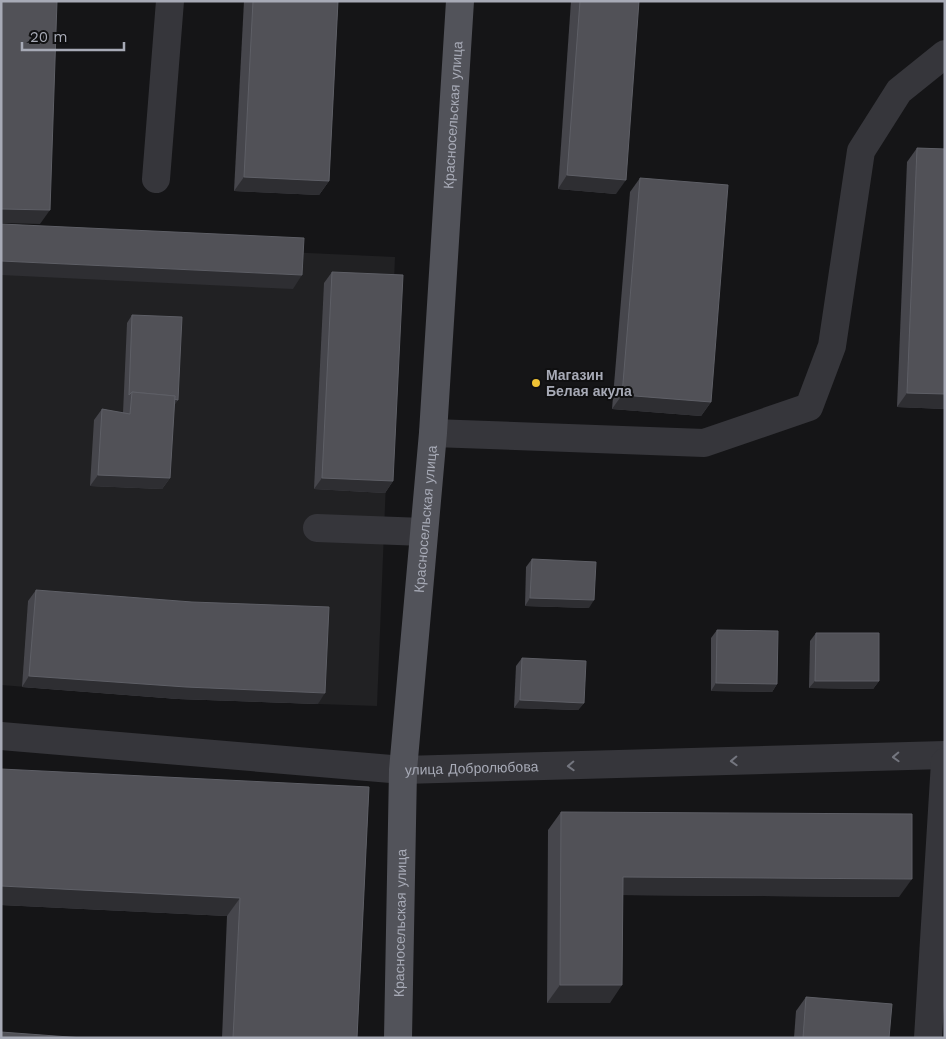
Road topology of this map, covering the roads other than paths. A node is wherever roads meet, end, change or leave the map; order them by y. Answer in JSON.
{"nodes":[{"id":1,"x":170,"y":1,"type":"edge"},
{"id":2,"x":460,"y":1,"type":"edge"},
{"id":3,"x":945,"y":54,"type":"edge"},
{"id":4,"x":156,"y":179,"type":"dead end"},
{"id":5,"x":433,"y":433,"type":"junction"},
{"id":6,"x":316,"y":528,"type":"dead end"},
{"id":7,"x":424,"y":532,"type":"junction"},
{"id":8,"x":1,"y":736,"type":"edge"},
{"id":9,"x":945,"y":755,"type":"edge"},
{"id":10,"x":945,"y":762,"type":"edge"},
{"id":11,"x":403,"y":770,"type":"junction"},
{"id":12,"x":398,"y":1038,"type":"edge"},
{"id":13,"x":928,"y":1038,"type":"edge"}],
"edges":[{"from":1,"to":4,"type":"street"},
{"from":2,"to":5,"type":"main road","name":"Красносельская улица"},
{"from":3,"to":5,"type":"street"},
{"from":5,"to":7,"type":"main road","name":"Красносельская улица"},
{"from":6,"to":7,"type":"street"},
{"from":7,"to":11,"type":"main road","name":"Красносельская улица"},
{"from":8,"to":11,"type":"street","name":"улица Добролюбова"},
{"from":9,"to":11,"type":"street","name":"улица Добролюбова","one_way":true},
{"from":10,"to":13,"type":"street"},
{"from":11,"to":12,"type":"main road","name":"Красносельская улица"}]}
